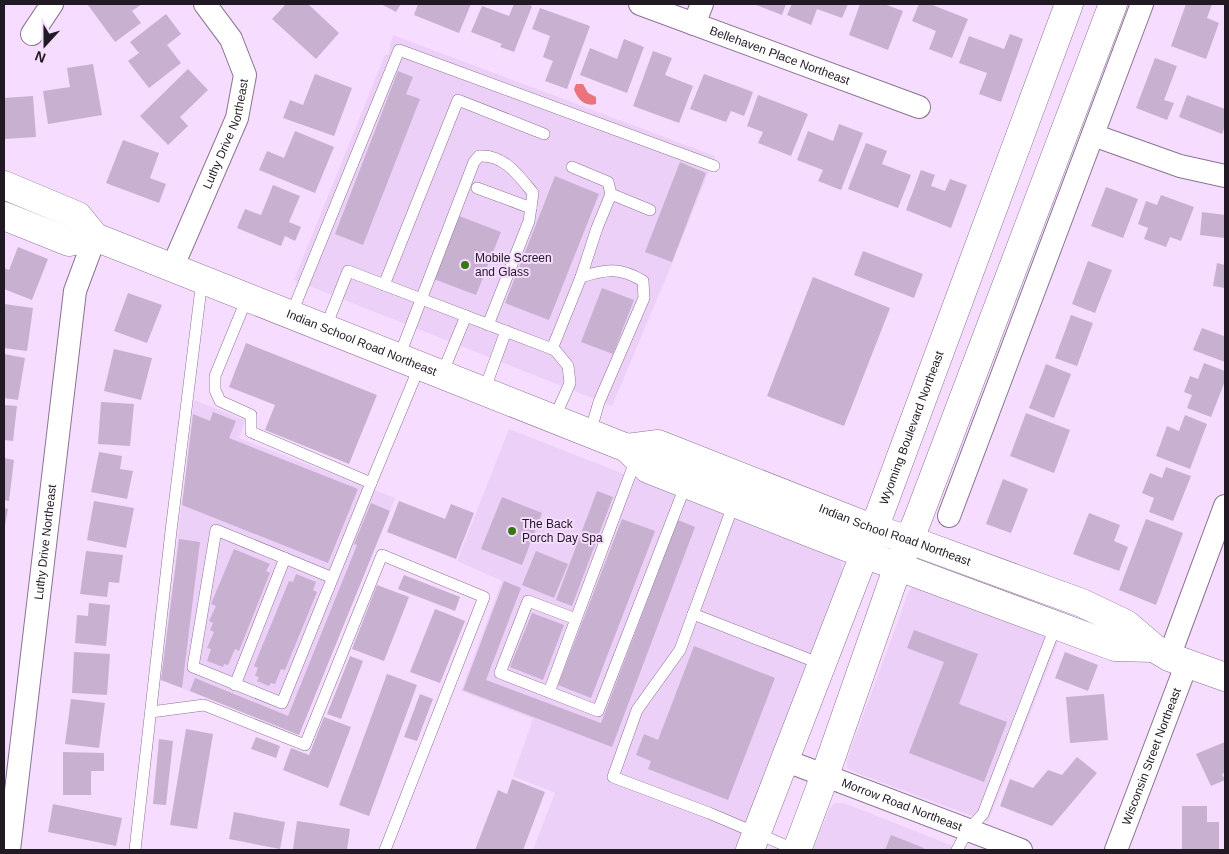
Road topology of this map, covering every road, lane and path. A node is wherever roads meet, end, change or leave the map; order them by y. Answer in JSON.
{"nodes":[{"id":1,"x":52,"y":4,"type":"edge"},
{"id":2,"x":205,"y":4,"type":"edge"},
{"id":3,"x":640,"y":4,"type":"edge"},
{"id":4,"x":1069,"y":4,"type":"edge"},
{"id":5,"x":1113,"y":4,"type":"edge"},
{"id":6,"x":1142,"y":4,"type":"edge"},
{"id":7,"x":698,"y":14,"type":"edge"},
{"id":8,"x":32,"y":34,"type":"dead end"},
{"id":9,"x":919,"y":107,"type":"dead end"},
{"id":10,"x":544,"y":134,"type":"dead end"},
{"id":11,"x":1093,"y":135,"type":"junction"},
{"id":12,"x":714,"y":166,"type":"dead end"},
{"id":13,"x":572,"y":167,"type":"dead end"},
{"id":14,"x":1225,"y":176,"type":"edge"},
{"id":15,"x":4,"y":185,"type":"edge"},
{"id":16,"x":476,"y":188,"type":"dead end"},
{"id":17,"x":611,"y":194,"type":"junction"},
{"id":18,"x":531,"y":208,"type":"junction"},
{"id":19,"x":650,"y":210,"type":"dead end"},
{"id":20,"x":4,"y":216,"type":"edge"},
{"id":21,"x":95,"y":237,"type":"junction"},
{"id":22,"x":172,"y":268,"type":"junction"},
{"id":23,"x":581,"y":277,"type":"junction"},
{"id":24,"x":202,"y":280,"type":"junction"},
{"id":25,"x":384,"y":285,"type":"junction"},
{"id":26,"x":247,"y":298,"type":"junction"},
{"id":27,"x":420,"y":299,"type":"junction"},
{"id":28,"x":290,"y":315,"type":"junction"},
{"id":29,"x":466,"y":316,"type":"junction"},
{"id":30,"x":488,"y":324,"type":"junction"},
{"id":31,"x":325,"y":329,"type":"junction"},
{"id":32,"x":506,"y":332,"type":"junction"},
{"id":33,"x":552,"y":349,"type":"junction"},
{"id":34,"x":420,"y":365,"type":"junction"},
{"id":35,"x":484,"y":391,"type":"junction"},
{"id":36,"x":554,"y":419,"type":"junction"},
{"id":37,"x":590,"y":433,"type":"junction"},
{"id":38,"x":632,"y":453,"type":"junction"},
{"id":39,"x":371,"y":483,"type":"junction"},
{"id":40,"x":686,"y":484,"type":"junction"},
{"id":41,"x":734,"y":503,"type":"junction"},
{"id":42,"x":1225,"y":506,"type":"edge"},
{"id":43,"x":949,"y":516,"type":"dead end"},
{"id":44,"x":874,"y":529,"type":"junction"},
{"id":45,"x":910,"y":540,"type":"junction"},
{"id":46,"x":864,"y":554,"type":"junction"},
{"id":47,"x":285,"y":558,"type":"junction"},
{"id":48,"x":898,"y":566,"type":"junction"},
{"id":49,"x":332,"y":578,"type":"junction"},
{"id":50,"x":693,"y":614,"type":"junction"},
{"id":51,"x":576,"y":619,"type":"junction"},
{"id":52,"x":1056,"y":624,"type":"junction"},
{"id":53,"x":1170,"y":656,"type":"junction"},
{"id":54,"x":821,"y":664,"type":"junction"},
{"id":55,"x":1225,"y":677,"type":"edge"},
{"id":56,"x":235,"y":685,"type":"junction"},
{"id":57,"x":549,"y":692,"type":"junction"},
{"id":58,"x":150,"y":712,"type":"junction"},
{"id":59,"x":784,"y":760,"type":"junction"},
{"id":60,"x":825,"y":775,"type":"junction"},
{"id":61,"x":968,"y":830,"type":"junction"},
{"id":62,"x":753,"y":842,"type":"edge"},
{"id":63,"x":9,"y":850,"type":"edge"},
{"id":64,"x":135,"y":850,"type":"edge"},
{"id":65,"x":385,"y":850,"type":"edge"},
{"id":66,"x":796,"y":850,"type":"edge"},
{"id":67,"x":958,"y":850,"type":"edge"},
{"id":68,"x":1020,"y":850,"type":"edge"},
{"id":69,"x":1116,"y":850,"type":"edge"}],
"edges":[{"from":1,"to":8,"type":"street"},
{"from":2,"to":22,"type":"street","name":"Luthy Drive Northeast"},
{"from":3,"to":7,"type":"street","name":"Bellehaven Place Northeast"},
{"from":4,"to":44,"type":"street","name":"Wyoming Boulevard Northeast"},
{"from":5,"to":45,"type":"street"},
{"from":6,"to":11,"type":"street"},
{"from":7,"to":9,"type":"street","name":"Bellehaven Place Northeast"},
{"from":10,"to":25,"type":"lane"},
{"from":11,"to":14,"type":"street"},
{"from":11,"to":43,"type":"street"},
{"from":12,"to":28,"type":"lane"},
{"from":13,"to":17,"type":"lane"},
{"from":15,"to":21,"type":"street","name":"Indian School Road Northeast"},
{"from":16,"to":18,"type":"lane"},
{"from":17,"to":19,"type":"lane"},
{"from":17,"to":23,"type":"lane"},
{"from":18,"to":27,"type":"lane"},
{"from":18,"to":30,"type":"lane"},
{"from":20,"to":21,"type":"street"},
{"from":21,"to":22,"type":"street","name":"Indian School Road Northeast"},
{"from":21,"to":63,"type":"street","name":"Luthy Drive Northeast"},
{"from":22,"to":24,"type":"street","name":"Indian School Road Northeast"},
{"from":23,"to":33,"type":"lane"},
{"from":23,"to":37,"type":"lane"},
{"from":24,"to":26,"type":"street","name":"Indian School Road Northeast"},
{"from":24,"to":58,"type":"lane"},
{"from":25,"to":27,"type":"lane"},
{"from":25,"to":31,"type":"lane"},
{"from":26,"to":28,"type":"street","name":"Indian School Road Northeast"},
{"from":26,"to":39,"type":"lane"},
{"from":27,"to":29,"type":"lane"},
{"from":27,"to":34,"type":"lane"},
{"from":28,"to":31,"type":"street","name":"Indian School Road Northeast"},
{"from":29,"to":30,"type":"lane"},
{"from":29,"to":34,"type":"lane"},
{"from":30,"to":32,"type":"lane"},
{"from":31,"to":34,"type":"street","name":"Indian School Road Northeast"},
{"from":32,"to":33,"type":"lane"},
{"from":32,"to":35,"type":"lane"},
{"from":33,"to":36,"type":"lane"},
{"from":34,"to":35,"type":"street","name":"Indian School Road Northeast"},
{"from":34,"to":39,"type":"lane"},
{"from":35,"to":36,"type":"street","name":"Indian School Road Northeast"},
{"from":36,"to":37,"type":"street","name":"Indian School Road Northeast"},
{"from":37,"to":38,"type":"street","name":"Indian School Road Northeast"},
{"from":38,"to":40,"type":"street","name":"Indian School Road Northeast"},
{"from":38,"to":44,"type":"street","name":"Indian School Road Northeast"},
{"from":38,"to":51,"type":"lane"},
{"from":39,"to":49,"type":"lane"},
{"from":40,"to":41,"type":"street","name":"Indian School Road Northeast"},
{"from":40,"to":57,"type":"lane"},
{"from":41,"to":46,"type":"street","name":"Indian School Road Northeast"},
{"from":41,"to":50,"type":"lane"},
{"from":42,"to":53,"type":"street","name":"Wisconsin Street Northeast"},
{"from":44,"to":45,"type":"street","name":"Indian School Road Northeast"},
{"from":44,"to":46,"type":"street","name":"Wyoming Boulevard Northeast"},
{"from":45,"to":48,"type":"street"},
{"from":45,"to":53,"type":"street","name":"Indian School Road Northeast"},
{"from":46,"to":48,"type":"street","name":"Indian School Road Northeast"},
{"from":46,"to":54,"type":"street","name":"Wyoming Boulevard Northeast"},
{"from":47,"to":49,"type":"lane"},
{"from":47,"to":56,"type":"lane"},
{"from":47,"to":56,"type":"lane"},
{"from":48,"to":52,"type":"street","name":"Indian School Road Northeast"},
{"from":48,"to":60,"type":"street"},
{"from":49,"to":56,"type":"lane"},
{"from":50,"to":54,"type":"lane"},
{"from":50,"to":62,"type":"lane"},
{"from":51,"to":57,"type":"lane"},
{"from":51,"to":57,"type":"lane"},
{"from":52,"to":53,"type":"street","name":"Indian School Road Northeast"},
{"from":52,"to":61,"type":"lane"},
{"from":53,"to":55,"type":"street","name":"Indian School Road Northeast"},
{"from":53,"to":69,"type":"street","name":"Wisconsin Street Northeast"},
{"from":54,"to":59,"type":"street","name":"Wyoming Boulevard Northeast"},
{"from":58,"to":64,"type":"lane"},
{"from":58,"to":65,"type":"lane"},
{"from":59,"to":60,"type":"street","name":"Morrow Road Northeast"},
{"from":59,"to":62,"type":"street","name":"Wyoming Boulevard Northeast"},
{"from":60,"to":61,"type":"street","name":"Morrow Road Northeast"},
{"from":60,"to":66,"type":"street"},
{"from":61,"to":67,"type":"lane"},
{"from":61,"to":68,"type":"street","name":"Morrow Road Northeast"},
{"from":62,"to":66,"type":"lane"}]}
